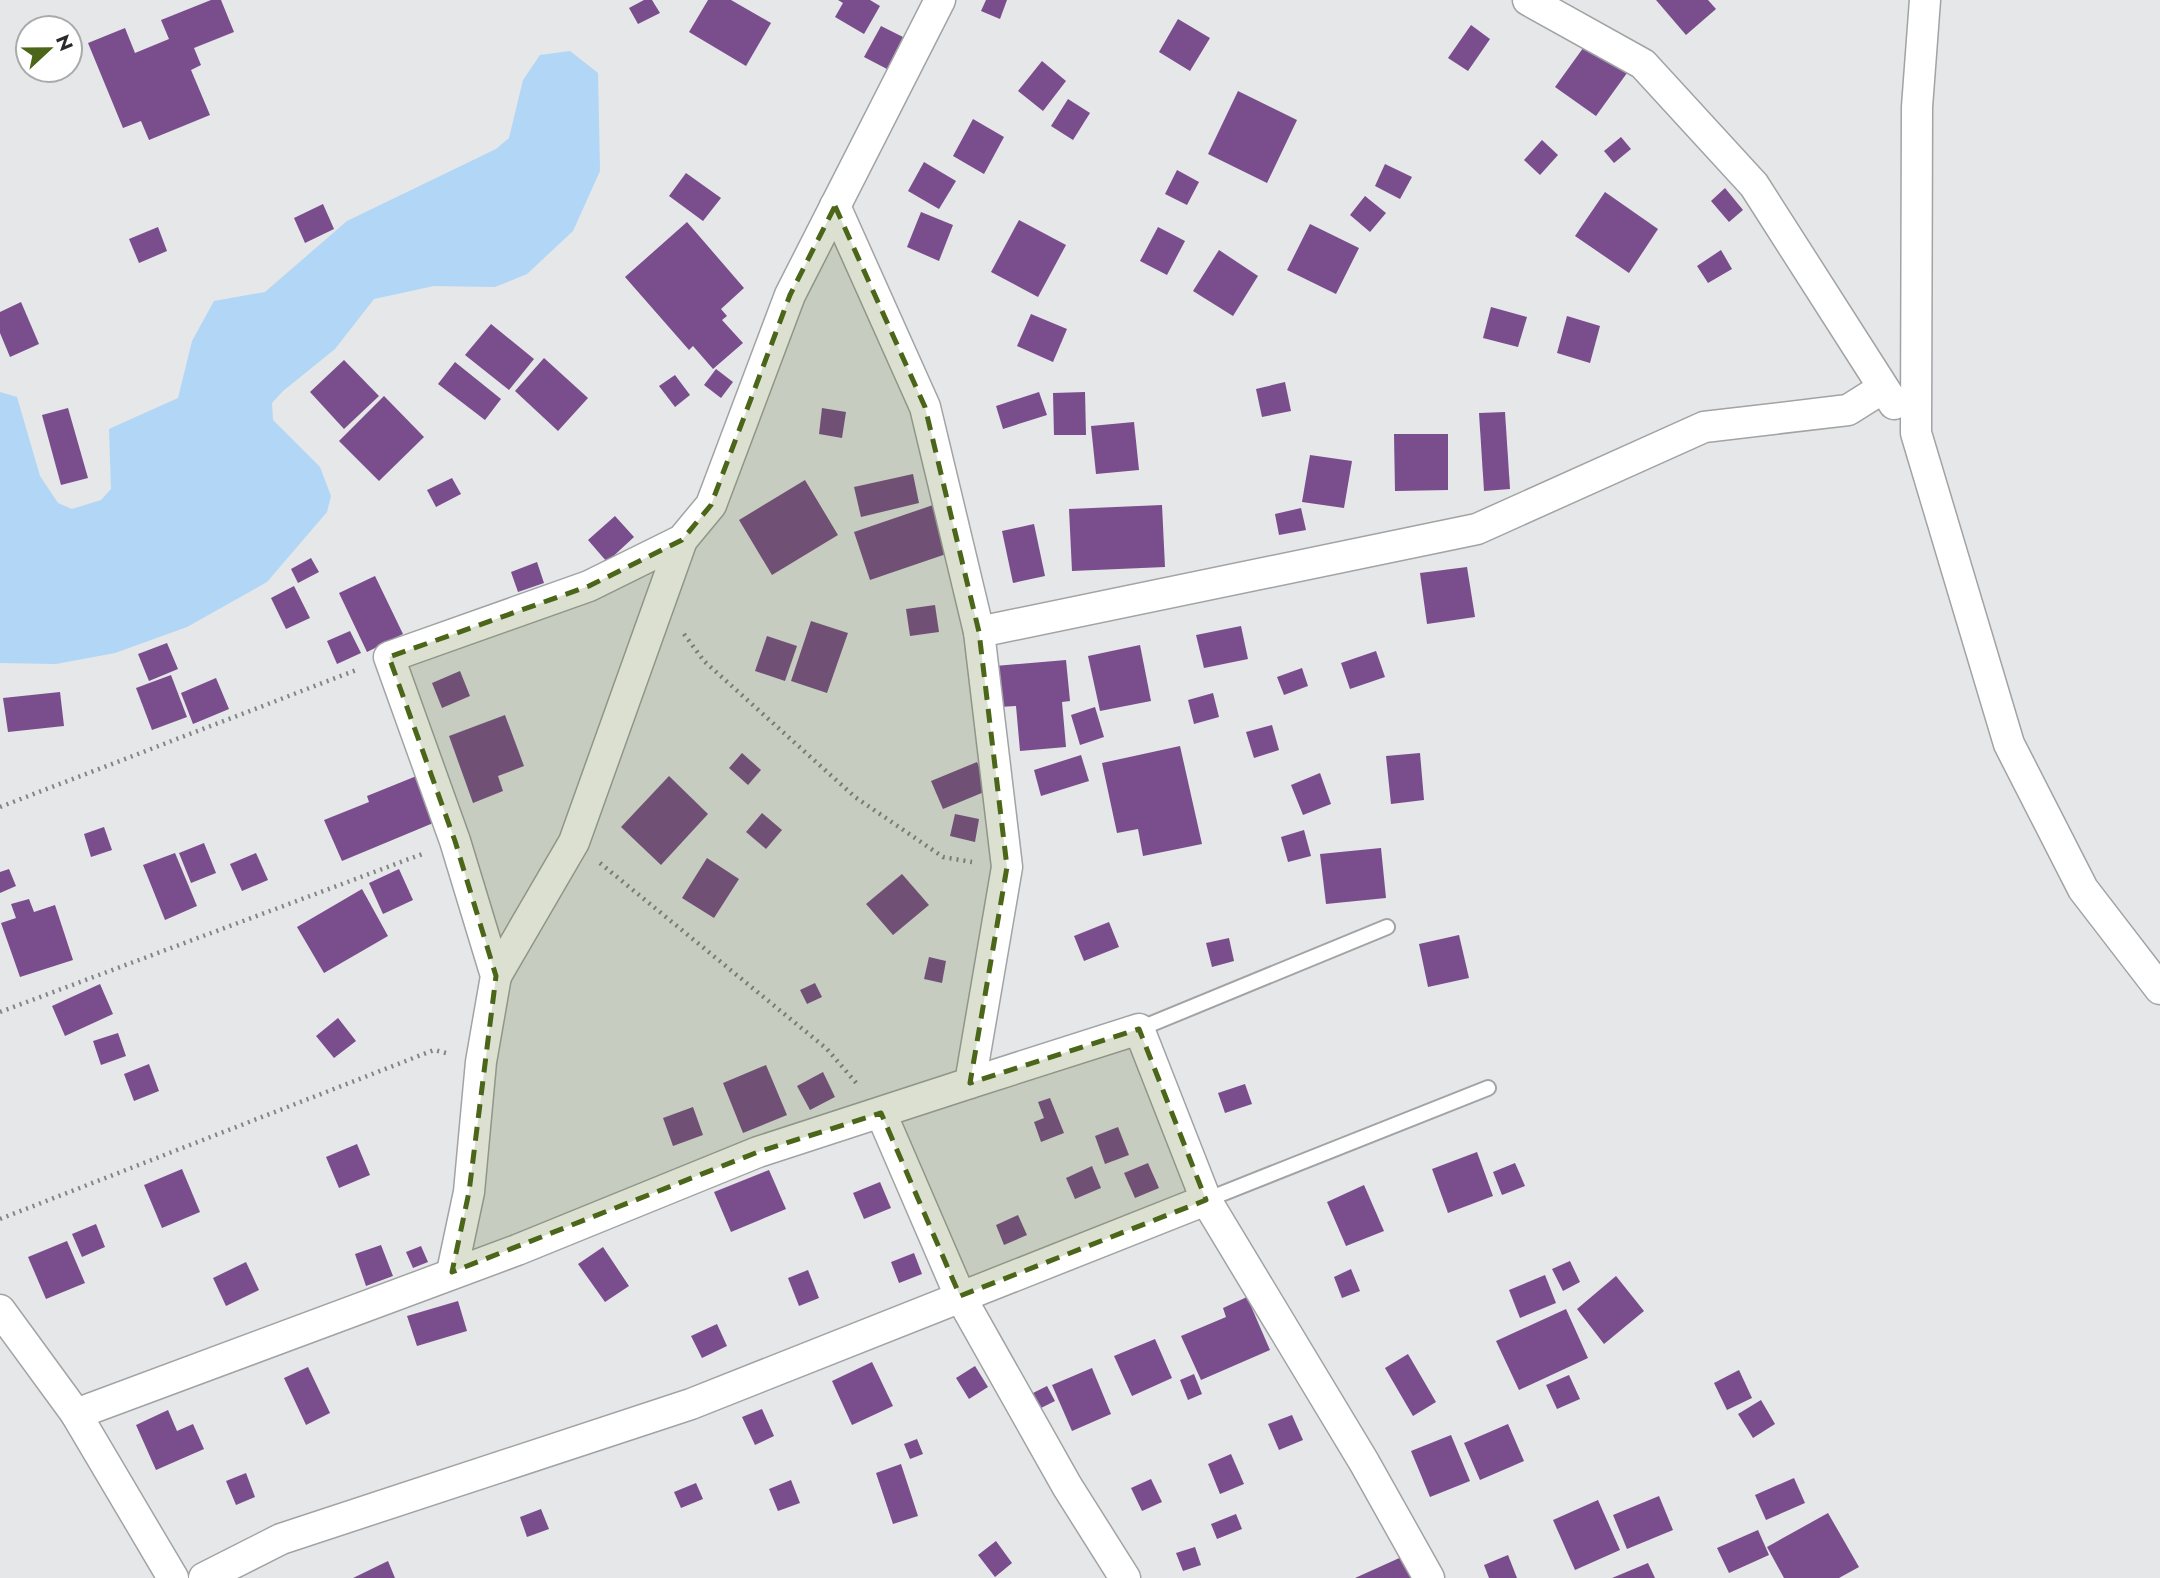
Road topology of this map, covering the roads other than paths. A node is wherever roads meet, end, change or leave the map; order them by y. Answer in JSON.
{"nodes":[{"id":1,"x":940,"y":0,"type":"edge"},
{"id":2,"x":1528,"y":0,"type":"edge"},
{"id":3,"x":1925,"y":0,"type":"edge"},
{"id":4,"x":835,"y":206,"type":"junction"},
{"id":5,"x":1883,"y":388,"type":"junction"},
{"id":6,"x":1916,"y":433,"type":"junction"},
{"id":7,"x":682,"y":540,"type":"junction"},
{"id":8,"x":979,"y":632,"type":"junction"},
{"id":9,"x":1387,"y":927,"type":"dead end"},
{"id":10,"x":496,"y":976,"type":"junction"},
{"id":11,"x":2160,"y":989,"type":"edge"},
{"id":12,"x":1139,"y":1029,"type":"junction"},
{"id":13,"x":970,"y":1083,"type":"junction"},
{"id":14,"x":1488,"y":1088,"type":"dead end"},
{"id":15,"x":881,"y":1113,"type":"junction"},
{"id":16,"x":1206,"y":1200,"type":"junction"},
{"id":17,"x":452,"y":1272,"type":"junction"},
{"id":18,"x":960,"y":1296,"type":"junction"},
{"id":19,"x":0,"y":1310,"type":"edge"},
{"id":20,"x":76,"y":1414,"type":"junction"},
{"id":21,"x":173,"y":1578,"type":"edge"},
{"id":22,"x":204,"y":1578,"type":"edge"},
{"id":23,"x":1125,"y":1578,"type":"edge"},
{"id":24,"x":1429,"y":1578,"type":"edge"}],
"edges":[{"from":1,"to":4,"type":"street"},
{"from":2,"to":5,"type":"street"},
{"from":3,"to":6,"type":"street"},
{"from":4,"to":7,"type":"street"},
{"from":4,"to":8,"type":"street"},
{"from":5,"to":6,"type":"street"},
{"from":5,"to":8,"type":"street"},
{"from":6,"to":11,"type":"street"},
{"from":7,"to":10,"type":"street"},
{"from":7,"to":10,"type":"street"},
{"from":8,"to":13,"type":"street"},
{"from":9,"to":12,"type":"lane"},
{"from":10,"to":17,"type":"street"},
{"from":12,"to":13,"type":"street"},
{"from":12,"to":16,"type":"street"},
{"from":13,"to":15,"type":"street"},
{"from":14,"to":16,"type":"lane"},
{"from":15,"to":17,"type":"street"},
{"from":15,"to":18,"type":"street"},
{"from":16,"to":18,"type":"street"},
{"from":16,"to":24,"type":"street"},
{"from":17,"to":20,"type":"street"},
{"from":18,"to":22,"type":"street"},
{"from":18,"to":23,"type":"street"},
{"from":19,"to":20,"type":"street"},
{"from":20,"to":21,"type":"street"}]}
